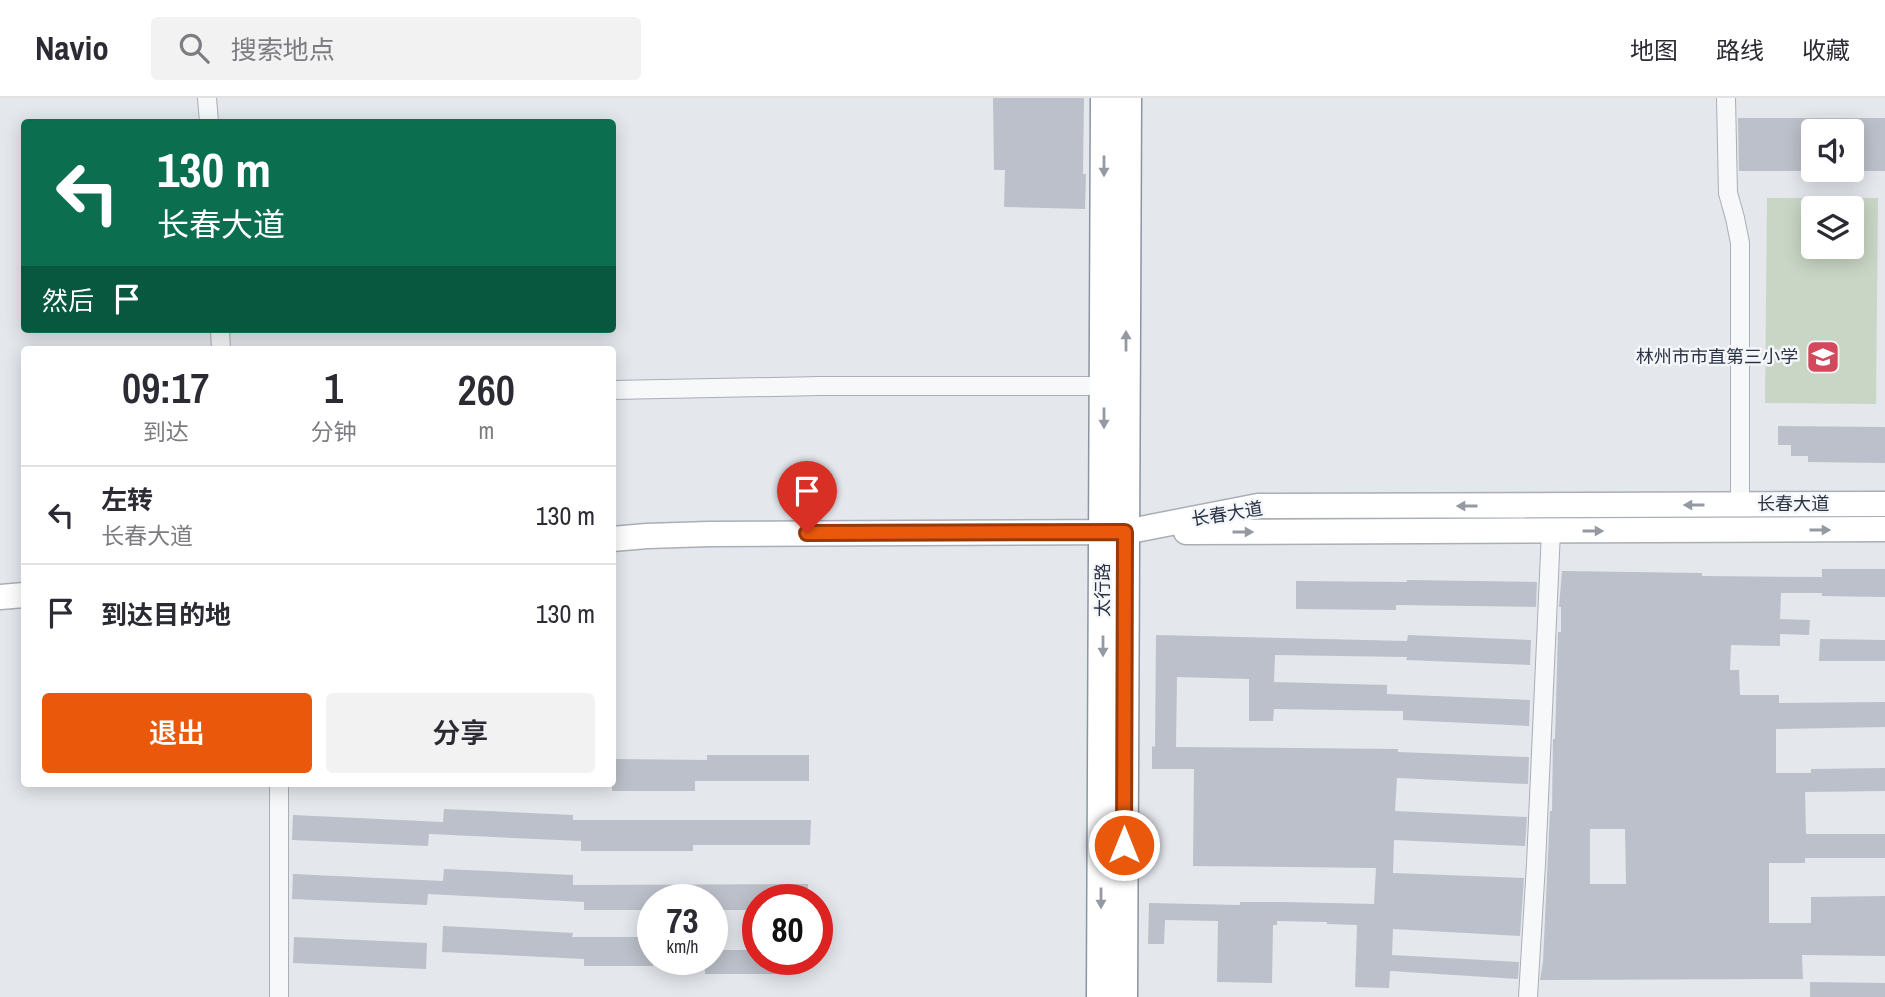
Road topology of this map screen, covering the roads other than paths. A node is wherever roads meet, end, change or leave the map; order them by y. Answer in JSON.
{"nodes":[{"id":1,"x":207,"y":98,"type":"edge"},
{"id":2,"x":1105,"y":98,"type":"edge"},
{"id":3,"x":1127,"y":98,"type":"edge"},
{"id":4,"x":1726,"y":98,"type":"edge"},
{"id":5,"x":209,"y":119,"type":"edge"},
{"id":6,"x":1104,"y":386,"type":"junction"},
{"id":7,"x":616,"y":390,"type":"edge"},
{"id":8,"x":1885,"y":504,"type":"edge"},
{"id":9,"x":1740,"y":505,"type":"junction"},
{"id":10,"x":1885,"y":529,"type":"edge"},
{"id":11,"x":1551,"y":531,"type":"junction"},
{"id":12,"x":1114,"y":532,"type":"junction"},
{"id":13,"x":616,"y":539,"type":"edge"},
{"id":14,"x":21,"y":595,"type":"edge"},
{"id":15,"x":0,"y":597,"type":"edge"},
{"id":16,"x":279,"y":787,"type":"edge"},
{"id":17,"x":279,"y":997,"type":"edge"},
{"id":18,"x":1101,"y":997,"type":"edge"},
{"id":19,"x":1123,"y":997,"type":"edge"},
{"id":20,"x":1528,"y":997,"type":"edge"}],
"edges":[{"from":1,"to":5,"type":"street"},
{"from":2,"to":6,"type":"highway","name":"太行路","one_way":true},
{"from":12,"to":3,"type":"highway","name":"太行路","one_way":true},
{"from":4,"to":9,"type":"street"},
{"from":6,"to":7,"type":"street"},
{"from":6,"to":12,"type":"highway","name":"太行路","one_way":true},
{"from":8,"to":9,"type":"main road","name":"长春大道"},
{"from":9,"to":12,"type":"main road","name":"长春大道","one_way":true},
{"from":11,"to":10,"type":"main road","one_way":true},
{"from":12,"to":11,"type":"main road","one_way":true},
{"from":11,"to":20,"type":"street"},
{"from":12,"to":13,"type":"main road","name":"长春大道"},
{"from":12,"to":18,"type":"highway","name":"太行路","one_way":true},
{"from":12,"to":19,"type":"highway","name":"太行路"},
{"from":14,"to":15,"type":"main road"},
{"from":16,"to":17,"type":"street"}]}
